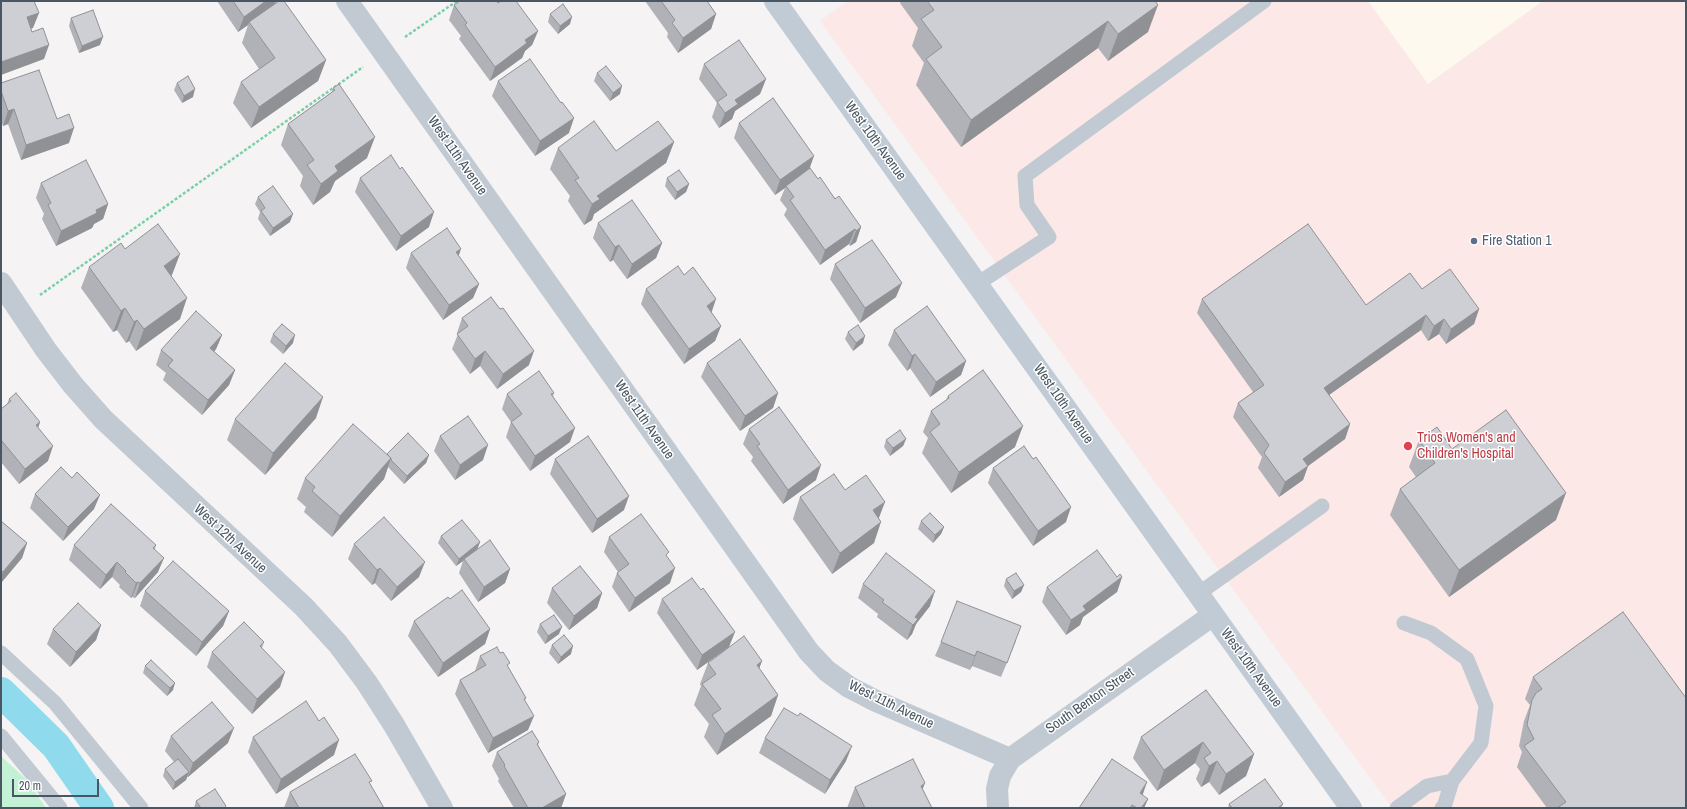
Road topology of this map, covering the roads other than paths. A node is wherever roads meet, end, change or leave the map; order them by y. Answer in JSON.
{"nodes":[{"id":1,"x":347,"y":1,"type":"edge"},
{"id":2,"x":1264,"y":1,"type":"edge"},
{"id":3,"x":777,"y":2,"type":"edge"},
{"id":4,"x":1,"y":282,"type":"edge"},
{"id":5,"x":977,"y":284,"type":"junction"},
{"id":6,"x":1322,"y":506,"type":"dead end"},
{"id":7,"x":1198,"y":594,"type":"junction"},
{"id":8,"x":1213,"y":614,"type":"junction"},
{"id":9,"x":1404,"y":623,"type":"dead end"},
{"id":10,"x":1,"y":653,"type":"edge"},
{"id":11,"x":1,"y":736,"type":"edge"},
{"id":12,"x":1010,"y":759,"type":"junction"},
{"id":13,"x":1452,"y":781,"type":"junction"},
{"id":14,"x":60,"y":808,"type":"edge"},
{"id":15,"x":141,"y":808,"type":"edge"},
{"id":16,"x":442,"y":808,"type":"edge"},
{"id":17,"x":998,"y":808,"type":"edge"},
{"id":18,"x":1351,"y":808,"type":"edge"},
{"id":19,"x":1397,"y":808,"type":"edge"},
{"id":20,"x":1442,"y":808,"type":"edge"}],
"edges":[{"from":1,"to":12,"type":"street","name":"West 11th Avenue"},
{"from":2,"to":5,"type":"lane"},
{"from":3,"to":5,"type":"main road","name":"West 10th Avenue"},
{"from":4,"to":16,"type":"street","name":"West 12th Avenue"},
{"from":5,"to":7,"type":"main road","name":"West 10th Avenue"},
{"from":6,"to":7,"type":"lane"},
{"from":7,"to":8,"type":"main road","name":"West 10th Avenue"},
{"from":8,"to":12,"type":"street","name":"South Benton Street"},
{"from":8,"to":18,"type":"main road","name":"West 10th Avenue"},
{"from":9,"to":13,"type":"lane"},
{"from":10,"to":15,"type":"lane"},
{"from":11,"to":14,"type":"lane"},
{"from":12,"to":17,"type":"street","name":"South Benton Street"},
{"from":13,"to":19,"type":"lane"},
{"from":13,"to":20,"type":"lane"}]}
